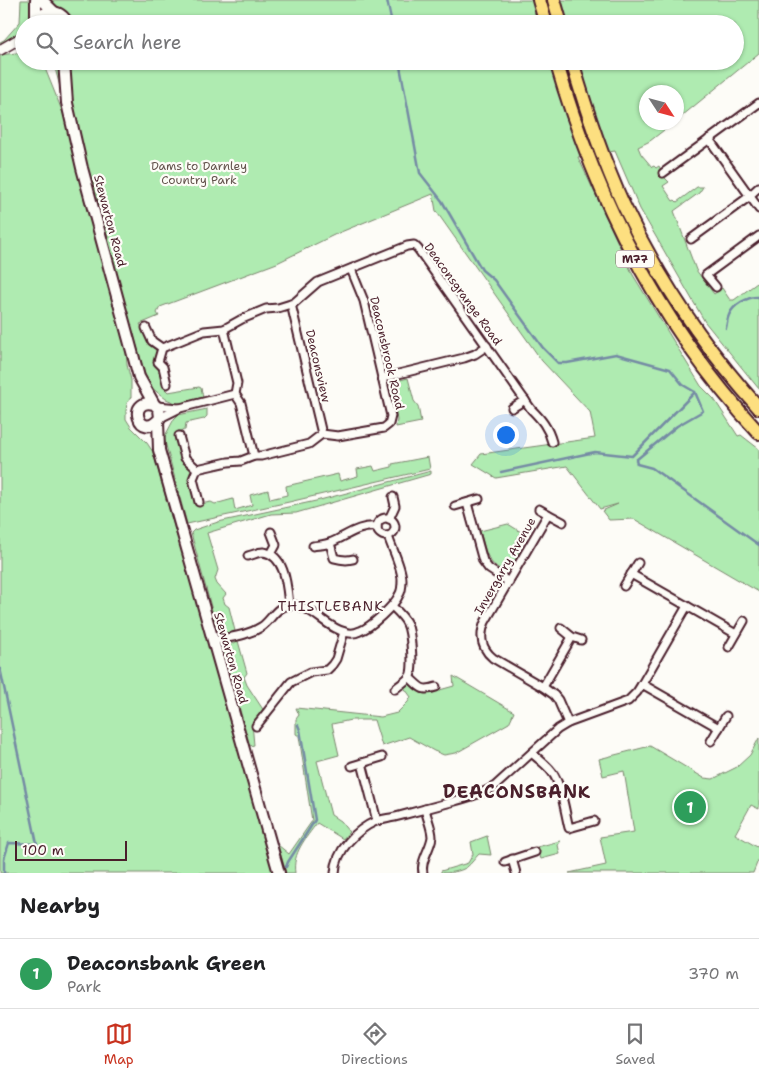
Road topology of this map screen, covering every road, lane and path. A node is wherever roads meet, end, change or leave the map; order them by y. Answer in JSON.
{"nodes":[{"id":1,"x":36,"y":0,"type":"edge"},
{"id":2,"x":42,"y":0,"type":"edge"},
{"id":3,"x":539,"y":0,"type":"edge"},
{"id":4,"x":554,"y":0,"type":"edge"},
{"id":5,"x":54,"y":12,"type":"junction"},
{"id":6,"x":36,"y":15,"type":"edge"},
{"id":7,"x":43,"y":15,"type":"edge"},
{"id":8,"x":61,"y":15,"type":"edge"},
{"id":9,"x":543,"y":15,"type":"edge"},
{"id":10,"x":558,"y":15,"type":"edge"},
{"id":11,"x":15,"y":42,"type":"edge"},
{"id":12,"x":3,"y":49,"type":"edge"},
{"id":13,"x":64,"y":70,"type":"edge"},
{"id":14,"x":558,"y":70,"type":"edge"},
{"id":15,"x":574,"y":70,"type":"edge"},
{"id":16,"x":759,"y":103,"type":"edge"},
{"id":17,"x":709,"y":140,"type":"junction"},
{"id":18,"x":663,"y":173,"type":"dead end"},
{"id":19,"x":759,"y":187,"type":"edge"},
{"id":20,"x":750,"y":195,"type":"junction"},
{"id":21,"x":759,"y":209,"type":"edge"},
{"id":22,"x":759,"y":236,"type":"edge"},
{"id":23,"x":690,"y":239,"type":"dead end"},
{"id":24,"x":351,"y":269,"type":"junction"},
{"id":25,"x":716,"y":287,"type":"dead end"},
{"id":26,"x":291,"y":304,"type":"junction"},
{"id":27,"x":146,"y":328,"type":"dead end"},
{"id":28,"x":224,"y":329,"type":"junction"},
{"id":29,"x":487,"y":346,"type":"junction"},
{"id":30,"x":162,"y":348,"type":"junction"},
{"id":31,"x":139,"y":377,"type":"junction"},
{"id":32,"x":382,"y":378,"type":"junction"},
{"id":33,"x":167,"y":384,"type":"dead end"},
{"id":34,"x":236,"y":394,"type":"junction"},
{"id":35,"x":525,"y":400,"type":"junction"},
{"id":36,"x":155,"y":405,"type":"junction"},
{"id":37,"x":180,"y":408,"type":"junction"},
{"id":38,"x":512,"y":408,"type":"dead end"},
{"id":39,"x":759,"y":408,"type":"edge"},
{"id":40,"x":138,"y":410,"type":"junction"},
{"id":41,"x":159,"y":419,"type":"junction"},
{"id":42,"x":141,"y":423,"type":"junction"},
{"id":43,"x":759,"y":433,"type":"edge"},
{"id":44,"x":322,"y":434,"type":"junction"},
{"id":45,"x":179,"y":436,"type":"dead end"},
{"id":46,"x":552,"y":442,"type":"dead end"},
{"id":47,"x":159,"y":450,"type":"junction"},
{"id":48,"x":254,"y":456,"type":"junction"},
{"id":49,"x":197,"y":469,"type":"junction"},
{"id":50,"x":393,"y":497,"type":"dead end"},
{"id":51,"x":479,"y":499,"type":"dead end"},
{"id":52,"x":199,"y":502,"type":"dead end"},
{"id":53,"x":467,"y":503,"type":"junction"},
{"id":54,"x":455,"y":506,"type":"dead end"},
{"id":55,"x":539,"y":508,"type":"dead end"},
{"id":56,"x":548,"y":514,"type":"junction"},
{"id":57,"x":390,"y":519,"type":"junction"},
{"id":58,"x":563,"y":522,"type":"dead end"},
{"id":59,"x":377,"y":527,"type":"junction"},
{"id":60,"x":271,"y":532,"type":"dead end"},
{"id":61,"x":388,"y":536,"type":"junction"},
{"id":62,"x":330,"y":543,"type":"junction"},
{"id":63,"x":312,"y":546,"type":"dead end"},
{"id":64,"x":271,"y":554,"type":"junction"},
{"id":65,"x":248,"y":556,"type":"dead end"},
{"id":66,"x":354,"y":559,"type":"dead end"},
{"id":67,"x":638,"y":563,"type":"dead end"},
{"id":68,"x":631,"y":574,"type":"junction"},
{"id":69,"x":509,"y":582,"type":"junction"},
{"id":70,"x":624,"y":586,"type":"dead end"},
{"id":71,"x":289,"y":605,"type":"junction"},
{"id":72,"x":392,"y":606,"type":"junction"},
{"id":73,"x":686,"y":606,"type":"junction"},
{"id":74,"x":744,"y":621,"type":"dead end"},
{"id":75,"x":561,"y":628,"type":"dead end"},
{"id":76,"x":344,"y":632,"type":"junction"},
{"id":77,"x":736,"y":634,"type":"junction"},
{"id":78,"x":572,"y":637,"type":"junction"},
{"id":79,"x":581,"y":640,"type":"dead end"},
{"id":80,"x":213,"y":641,"type":"junction"},
{"id":81,"x":729,"y":647,"type":"dead end"},
{"id":82,"x":409,"y":677,"type":"junction"},
{"id":83,"x":642,"y":684,"type":"junction"},
{"id":84,"x":436,"y":687,"type":"dead end"},
{"id":85,"x":543,"y":687,"type":"junction"},
{"id":86,"x":395,"y":689,"type":"dead end"},
{"id":87,"x":726,"y":716,"type":"dead end"},
{"id":88,"x":568,"y":723,"type":"junction"},
{"id":89,"x":256,"y":726,"type":"dead end"},
{"id":90,"x":719,"y":728,"type":"junction"},
{"id":91,"x":711,"y":741,"type":"dead end"},
{"id":92,"x":532,"y":753,"type":"junction"},
{"id":93,"x":382,"y":757,"type":"dead end"},
{"id":94,"x":362,"y":763,"type":"junction"},
{"id":95,"x":352,"y":766,"type":"dead end"},
{"id":96,"x":425,"y":809,"type":"junction"},
{"id":97,"x":377,"y":821,"type":"junction"},
{"id":98,"x":594,"y":821,"type":"dead end"},
{"id":99,"x":569,"y":828,"type":"junction"},
{"id":100,"x":560,"y":831,"type":"dead end"},
{"id":101,"x":535,"y":852,"type":"dead end"},
{"id":102,"x":279,"y":873,"type":"edge"},
{"id":103,"x":335,"y":873,"type":"edge"},
{"id":104,"x":423,"y":873,"type":"edge"},
{"id":105,"x":516,"y":873,"type":"edge"}],
"edges":[{"from":1,"to":6,"type":"main road"},
{"from":2,"to":5,"type":"main road"},
{"from":3,"to":9,"type":"highway"},
{"from":4,"to":10,"type":"highway"},
{"from":5,"to":7,"type":"main road"},
{"from":5,"to":8,"type":"main road"},
{"from":11,"to":12,"type":"street"},
{"from":13,"to":31,"type":"main road","name":"Stewarton Road"},
{"from":14,"to":43,"type":"highway","number":"M77"},
{"from":15,"to":39,"type":"highway","number":"M77"},
{"from":16,"to":17,"type":"street"},
{"from":17,"to":18,"type":"street"},
{"from":17,"to":20,"type":"street"},
{"from":19,"to":20,"type":"street"},
{"from":20,"to":21,"type":"street"},
{"from":20,"to":23,"type":"street"},
{"from":22,"to":25,"type":"street"},
{"from":24,"to":26,"type":"street","name":"Deaconsgrange Road"},
{"from":24,"to":29,"type":"street","name":"Deaconsgrange Road"},
{"from":24,"to":32,"type":"street","name":"Deaconsbrook Road"},
{"from":26,"to":28,"type":"street","name":"Deaconsgrange Road"},
{"from":26,"to":44,"type":"street","name":"Deaconsview"},
{"from":27,"to":30,"type":"street"},
{"from":28,"to":30,"type":"street","name":"Deaconsgrange Road"},
{"from":28,"to":34,"type":"street"},
{"from":29,"to":32,"type":"street"},
{"from":29,"to":35,"type":"street","name":"Deaconsgrange Road"},
{"from":30,"to":33,"type":"street"},
{"from":31,"to":36,"type":"main road","name":"Stewarton Road"},
{"from":31,"to":40,"type":"main road","name":"Stewarton Road"},
{"from":32,"to":44,"type":"street","name":"Deaconsbrook Road"},
{"from":34,"to":37,"type":"street"},
{"from":34,"to":48,"type":"street"},
{"from":35,"to":38,"type":"street"},
{"from":35,"to":46,"type":"street","name":"Deaconsgrange Road"},
{"from":36,"to":37,"type":"street"},
{"from":36,"to":40,"type":"main road"},
{"from":36,"to":41,"type":"main road"},
{"from":37,"to":41,"type":"street"},
{"from":40,"to":42,"type":"main road"},
{"from":41,"to":42,"type":"main road"},
{"from":41,"to":47,"type":"main road","name":"Stewarton Road"},
{"from":42,"to":47,"type":"main road","name":"Stewarton Road"},
{"from":44,"to":48,"type":"street"},
{"from":45,"to":49,"type":"street"},
{"from":47,"to":80,"type":"main road","name":"Stewarton Road"},
{"from":48,"to":49,"type":"street"},
{"from":49,"to":52,"type":"street"},
{"from":50,"to":57,"type":"street"},
{"from":51,"to":53,"type":"street"},
{"from":53,"to":54,"type":"street"},
{"from":53,"to":69,"type":"street"},
{"from":55,"to":56,"type":"street"},
{"from":56,"to":58,"type":"street","name":"Invergarry Avenue"},
{"from":56,"to":69,"type":"street","name":"Invergarry Avenue"},
{"from":57,"to":59,"type":"street"},
{"from":57,"to":61,"type":"street"},
{"from":59,"to":61,"type":"street"},
{"from":59,"to":62,"type":"street"},
{"from":60,"to":64,"type":"street"},
{"from":61,"to":72,"type":"street"},
{"from":62,"to":63,"type":"street"},
{"from":62,"to":66,"type":"street"},
{"from":64,"to":65,"type":"street"},
{"from":64,"to":71,"type":"street"},
{"from":67,"to":68,"type":"street"},
{"from":68,"to":70,"type":"street"},
{"from":68,"to":73,"type":"street"},
{"from":69,"to":85,"type":"street","name":"Invergarry Avenue"},
{"from":71,"to":76,"type":"street"},
{"from":71,"to":80,"type":"street"},
{"from":72,"to":76,"type":"street"},
{"from":72,"to":82,"type":"street"},
{"from":73,"to":77,"type":"street"},
{"from":73,"to":83,"type":"street"},
{"from":74,"to":77,"type":"street"},
{"from":75,"to":78,"type":"street"},
{"from":76,"to":89,"type":"street"},
{"from":77,"to":81,"type":"street"},
{"from":78,"to":79,"type":"street"},
{"from":78,"to":85,"type":"street"},
{"from":80,"to":102,"type":"main road","name":"Stewarton Road"},
{"from":82,"to":84,"type":"street"},
{"from":82,"to":86,"type":"street"},
{"from":83,"to":88,"type":"street"},
{"from":83,"to":90,"type":"street"},
{"from":85,"to":88,"type":"street","name":"Invergarry Avenue"},
{"from":87,"to":90,"type":"street"},
{"from":88,"to":92,"type":"street"},
{"from":90,"to":91,"type":"street"},
{"from":92,"to":96,"type":"street"},
{"from":92,"to":99,"type":"street"},
{"from":93,"to":94,"type":"street"},
{"from":94,"to":95,"type":"street"},
{"from":94,"to":97,"type":"street"},
{"from":96,"to":97,"type":"street"},
{"from":96,"to":104,"type":"street"},
{"from":97,"to":103,"type":"street"},
{"from":98,"to":99,"type":"street"},
{"from":99,"to":100,"type":"street"},
{"from":101,"to":105,"type":"street"}]}
